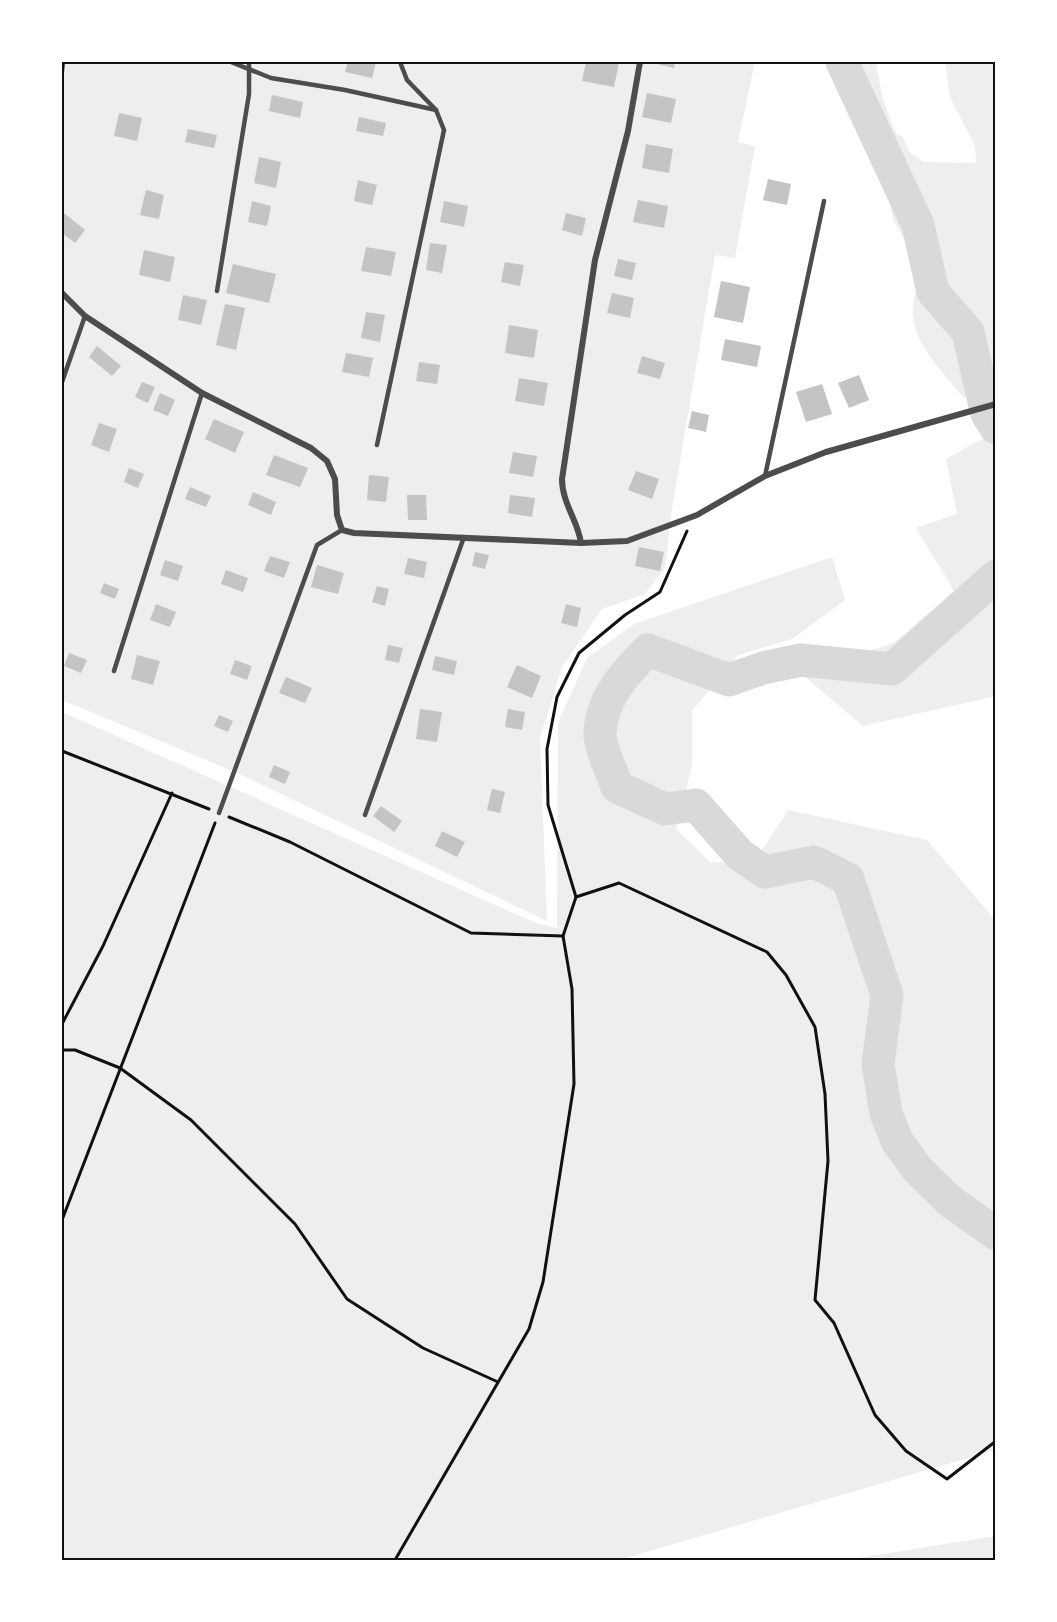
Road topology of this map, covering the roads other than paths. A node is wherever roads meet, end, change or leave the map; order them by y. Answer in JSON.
{"nodes":[{"id":1,"x":63,"y":62,"type":"edge"},
{"id":2,"x":231,"y":62,"type":"edge"},
{"id":3,"x":249,"y":62,"type":"edge"},
{"id":4,"x":400,"y":62,"type":"edge"},
{"id":5,"x":640,"y":62,"type":"edge"},
{"id":6,"x":248,"y":68,"type":"junction"},
{"id":7,"x":62,"y":71,"type":"edge"},
{"id":8,"x":436,"y":110,"type":"junction"},
{"id":9,"x":824,"y":201,"type":"dead end"},
{"id":10,"x":217,"y":291,"type":"dead end"},
{"id":11,"x":62,"y":293,"type":"edge"},
{"id":12,"x":85,"y":316,"type":"junction"},
{"id":13,"x":62,"y":382,"type":"edge"},
{"id":14,"x":202,"y":393,"type":"junction"},
{"id":15,"x":996,"y":404,"type":"edge"},
{"id":16,"x":377,"y":445,"type":"dead end"},
{"id":17,"x":765,"y":476,"type":"junction"},
{"id":18,"x":342,"y":530,"type":"junction"},
{"id":19,"x":464,"y":537,"type":"junction"},
{"id":20,"x":581,"y":543,"type":"junction"},
{"id":21,"x":114,"y":671,"type":"dead end"},
{"id":22,"x":219,"y":813,"type":"road end"},
{"id":23,"x":365,"y":815,"type":"dead end"}],
"edges":[{"from":1,"to":7,"type":"lane"},
{"from":2,"to":6,"type":"lane"},
{"from":3,"to":6,"type":"lane"},
{"from":4,"to":8,"type":"lane"},
{"from":5,"to":20,"type":"street"},
{"from":6,"to":8,"type":"lane"},
{"from":6,"to":10,"type":"lane"},
{"from":8,"to":16,"type":"lane"},
{"from":9,"to":17,"type":"lane"},
{"from":11,"to":12,"type":"street"},
{"from":12,"to":13,"type":"lane"},
{"from":12,"to":14,"type":"street"},
{"from":14,"to":18,"type":"street"},
{"from":14,"to":21,"type":"lane"},
{"from":15,"to":17,"type":"street"},
{"from":17,"to":20,"type":"street"},
{"from":18,"to":19,"type":"street"},
{"from":18,"to":22,"type":"lane"},
{"from":19,"to":20,"type":"street"},
{"from":19,"to":23,"type":"lane"}]}
